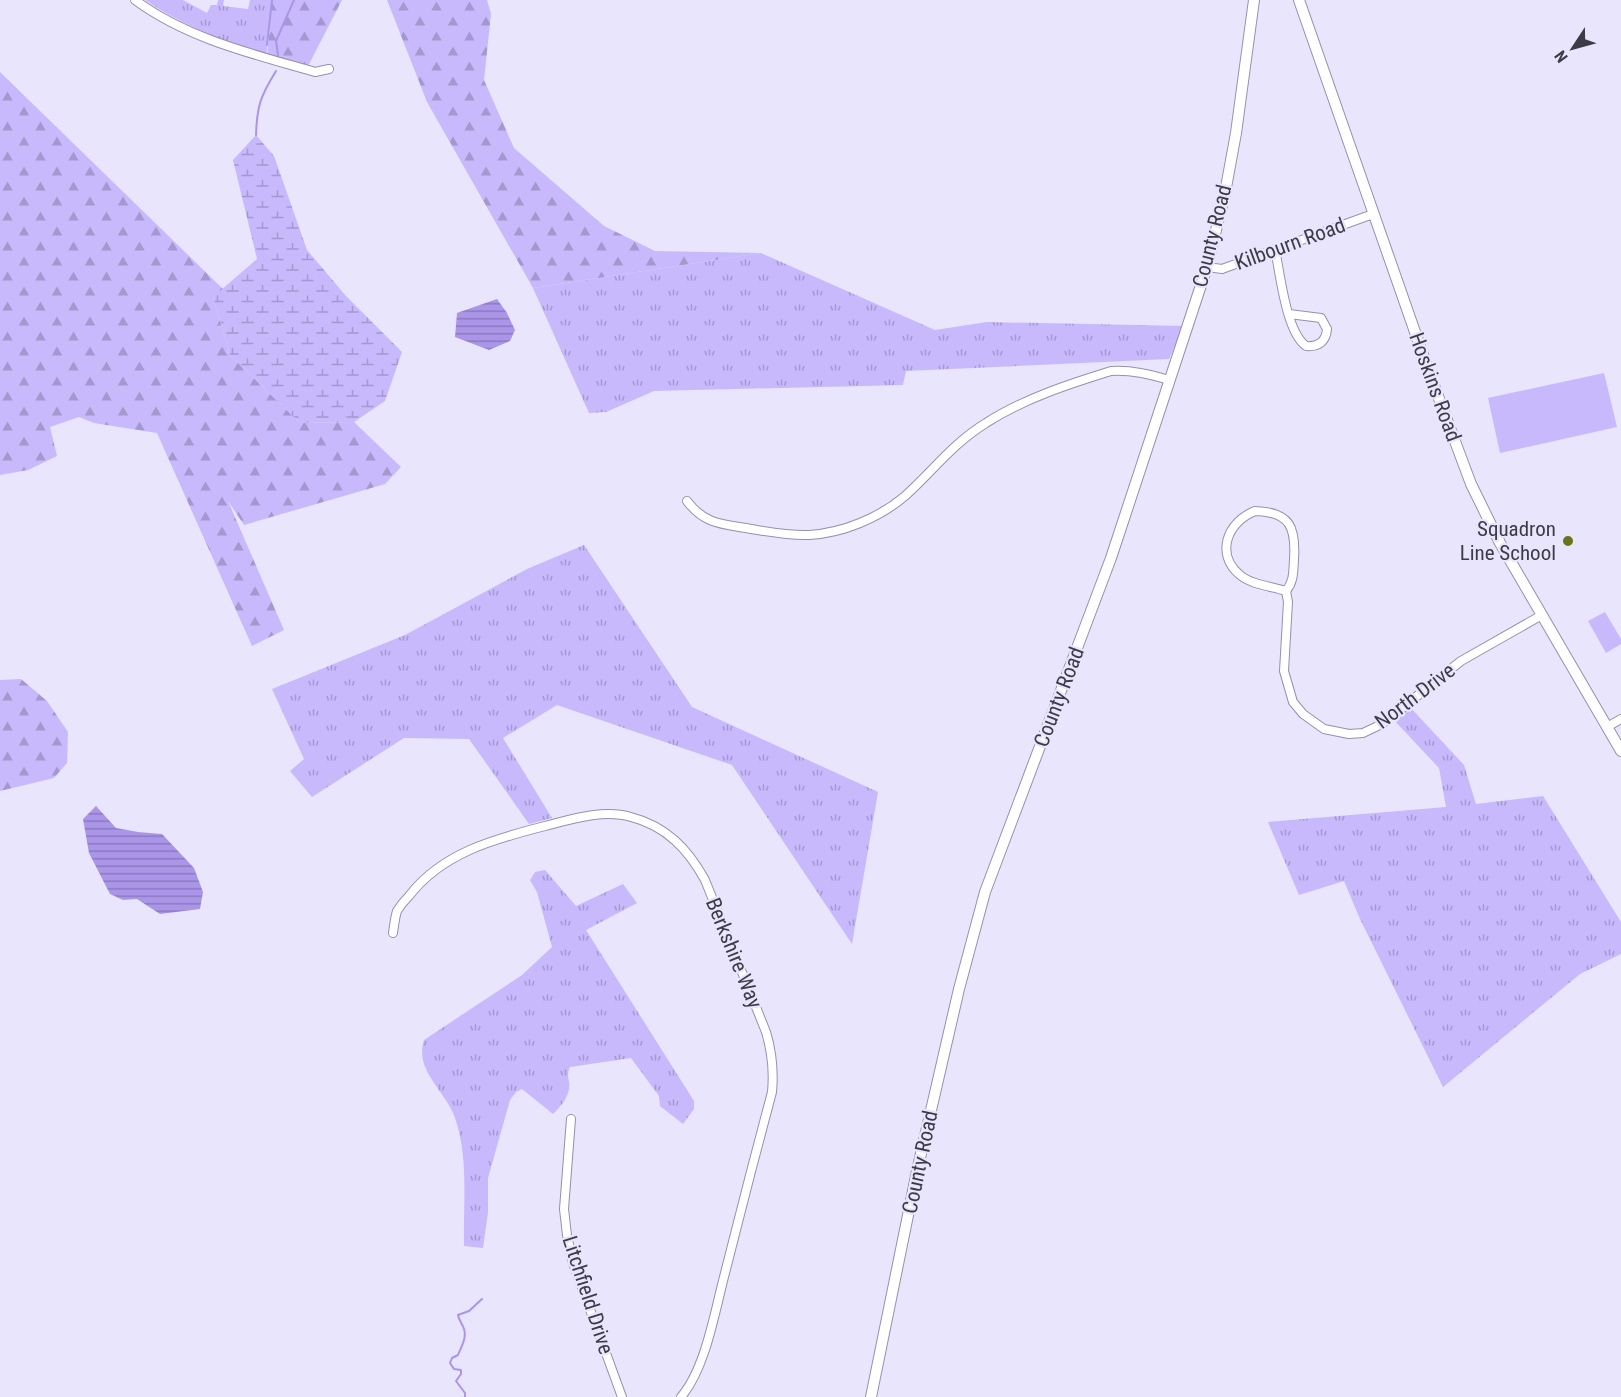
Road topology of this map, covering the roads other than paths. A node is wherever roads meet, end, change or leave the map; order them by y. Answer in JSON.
{"nodes":[{"id":1,"x":135,"y":0,"type":"edge"},
{"id":2,"x":1254,"y":0,"type":"edge"},
{"id":3,"x":1299,"y":0,"type":"edge"},
{"id":4,"x":328,"y":69,"type":"dead end"},
{"id":5,"x":1373,"y":214,"type":"junction"},
{"id":6,"x":1275,"y":249,"type":"junction"},
{"id":7,"x":1207,"y":267,"type":"junction"},
{"id":8,"x":1289,"y":314,"type":"junction"},
{"id":9,"x":1169,"y":380,"type":"junction"},
{"id":10,"x":687,"y":501,"type":"dead end"},
{"id":11,"x":1286,"y":591,"type":"junction"},
{"id":12,"x":1542,"y":615,"type":"junction"},
{"id":13,"x":1621,"y":719,"type":"edge"},
{"id":14,"x":1607,"y":727,"type":"junction"},
{"id":15,"x":1621,"y":751,"type":"edge"},
{"id":16,"x":393,"y":933,"type":"dead end"},
{"id":17,"x":571,"y":1119,"type":"dead end"},
{"id":18,"x":622,"y":1397,"type":"edge"},
{"id":19,"x":681,"y":1397,"type":"edge"},
{"id":20,"x":871,"y":1397,"type":"edge"}],
"edges":[{"from":1,"to":4,"type":"street"},
{"from":2,"to":7,"type":"street","name":"County Road"},
{"from":3,"to":5,"type":"street","name":"Hoskins Road"},
{"from":5,"to":6,"type":"street","name":"Kilbourn Road"},
{"from":5,"to":12,"type":"street","name":"Hoskins Road"},
{"from":6,"to":7,"type":"street","name":"Kilbourn Road"},
{"from":6,"to":8,"type":"street"},
{"from":7,"to":9,"type":"street","name":"County Road"},
{"from":8,"to":8,"type":"street"},
{"from":9,"to":10,"type":"street"},
{"from":9,"to":20,"type":"street","name":"County Road"},
{"from":11,"to":11,"type":"street","name":"North Drive"},
{"from":11,"to":12,"type":"street","name":"North Drive"},
{"from":12,"to":14,"type":"street","name":"Hoskins Road"},
{"from":13,"to":14,"type":"street"},
{"from":14,"to":15,"type":"street","name":"Hoskins Road"},
{"from":16,"to":19,"type":"street","name":"Berkshire Way"},
{"from":17,"to":18,"type":"street","name":"Litchfield Drive"}]}
